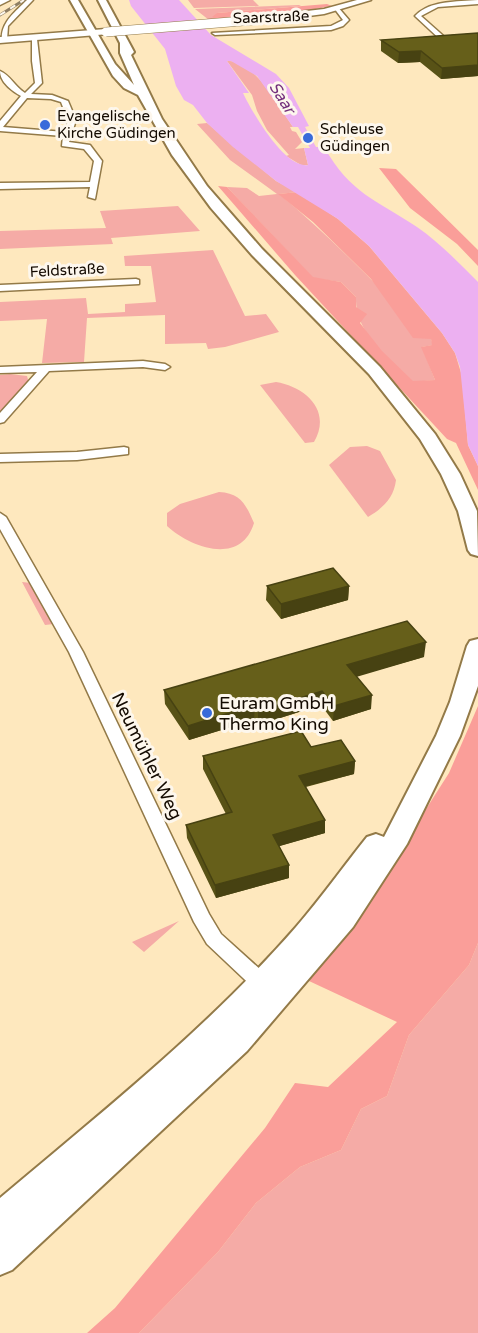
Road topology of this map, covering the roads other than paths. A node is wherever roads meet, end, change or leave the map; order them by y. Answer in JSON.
{"nodes":[{"id":1,"x":6,"y":0,"type":"edge"},
{"id":2,"x":30,"y":0,"type":"edge"},
{"id":3,"x":75,"y":0,"type":"edge"},
{"id":4,"x":96,"y":0,"type":"edge"},
{"id":5,"x":102,"y":0,"type":"edge"},
{"id":6,"x":368,"y":0,"type":"edge"},
{"id":7,"x":0,"y":3,"type":"edge"},
{"id":8,"x":478,"y":3,"type":"edge"},
{"id":9,"x":337,"y":8,"type":"junction"},
{"id":10,"x":109,"y":14,"type":"junction"},
{"id":11,"x":215,"y":33,"type":"dead end"},
{"id":12,"x":92,"y":34,"type":"junction"},
{"id":13,"x":34,"y":39,"type":"junction"},
{"id":14,"x":2,"y":40,"type":"edge"},
{"id":15,"x":478,"y":40,"type":"edge"},
{"id":16,"x":124,"y":44,"type":"junction"},
{"id":17,"x":0,"y":73,"type":"edge"},
{"id":18,"x":120,"y":77,"type":"junction"},
{"id":19,"x":145,"y":95,"type":"junction"},
{"id":20,"x":25,"y":96,"type":"junction"},
{"id":21,"x":155,"y":108,"type":"junction"},
{"id":22,"x":0,"y":128,"type":"edge"},
{"id":23,"x":67,"y":134,"type":"junction"},
{"id":24,"x":93,"y":184,"type":"junction"},
{"id":25,"x":0,"y":186,"type":"edge"},
{"id":26,"x":92,"y":198,"type":"dead end"},
{"id":27,"x":136,"y":282,"type":"dead end"},
{"id":28,"x":0,"y":288,"type":"edge"},
{"id":29,"x":165,"y":367,"type":"dead end"},
{"id":30,"x":0,"y":370,"type":"edge"},
{"id":31,"x":44,"y":370,"type":"junction"},
{"id":32,"x":0,"y":420,"type":"edge"},
{"id":33,"x":124,"y":451,"type":"dead end"},
{"id":34,"x":0,"y":458,"type":"edge"},
{"id":35,"x":0,"y":517,"type":"edge"},
{"id":36,"x":478,"y":550,"type":"edge"},
{"id":37,"x":478,"y":645,"type":"edge"},
{"id":38,"x":270,"y":989,"type":"junction"},
{"id":39,"x":0,"y":1220,"type":"edge"},
{"id":40,"x":0,"y":1258,"type":"edge"}],
"edges":[{"from":1,"to":7,"type":"main road"},
{"from":2,"to":14,"type":"street"},
{"from":3,"to":12,"type":"main road"},
{"from":4,"to":10,"type":"main road"},
{"from":5,"to":10,"type":"main road"},
{"from":6,"to":9,"type":"main road"},
{"from":8,"to":15,"type":"street"},
{"from":9,"to":11,"type":"street","name":"Saarstraße"},
{"from":9,"to":12,"type":"main road","bridge":true},
{"from":10,"to":16,"type":"main road"},
{"from":12,"to":13,"type":"main road"},
{"from":12,"to":18,"type":"main road"},
{"from":13,"to":14,"type":"main road"},
{"from":13,"to":20,"type":"street"},
{"from":16,"to":19,"type":"main road"},
{"from":16,"to":21,"type":"main road"},
{"from":17,"to":20,"type":"street"},
{"from":18,"to":19,"type":"main road"},
{"from":18,"to":21,"type":"main road"},
{"from":19,"to":21,"type":"main road"},
{"from":20,"to":22,"type":"street"},
{"from":20,"to":23,"type":"street"},
{"from":21,"to":36,"type":"main road"},
{"from":22,"to":23,"type":"street"},
{"from":23,"to":24,"type":"street"},
{"from":24,"to":25,"type":"street"},
{"from":24,"to":26,"type":"street"},
{"from":27,"to":28,"type":"street","name":"Feldstraße"},
{"from":29,"to":31,"type":"street"},
{"from":30,"to":31,"type":"street"},
{"from":31,"to":32,"type":"street"},
{"from":33,"to":34,"type":"street"},
{"from":35,"to":38,"type":"street","name":"Neumühler Weg"},
{"from":37,"to":38,"type":"main road"},
{"from":38,"to":39,"type":"main road"},
{"from":38,"to":40,"type":"main road"}]}
